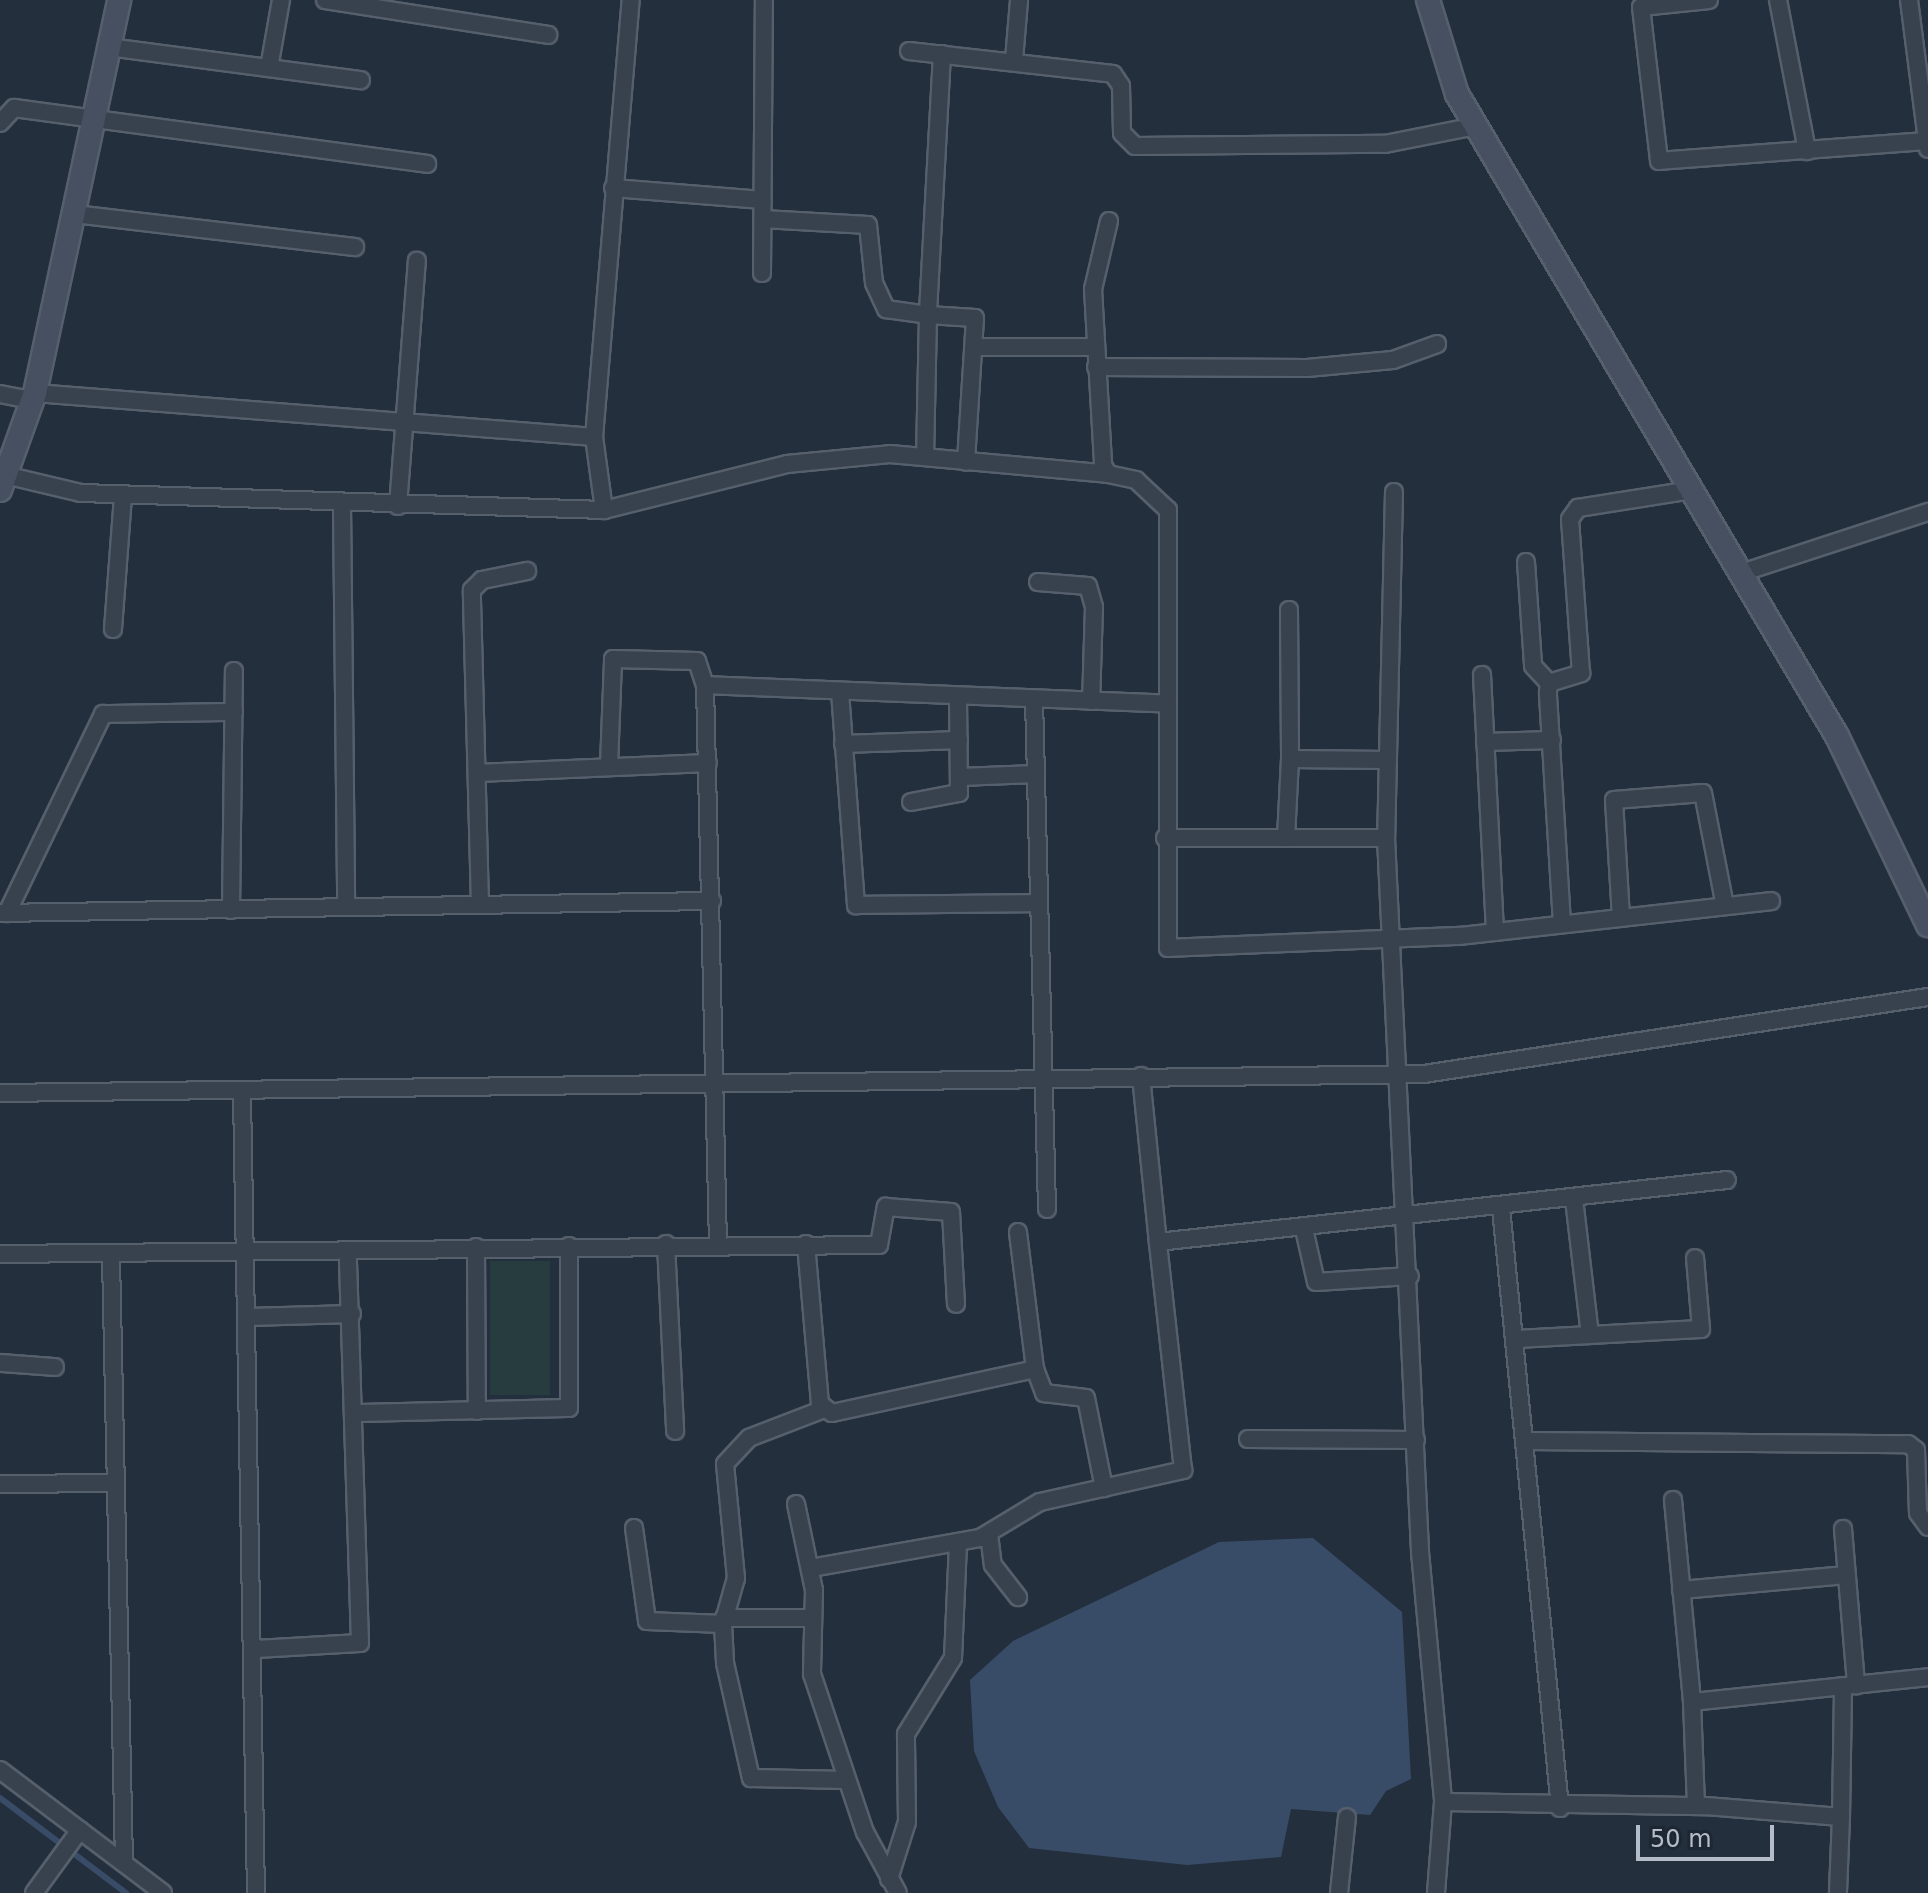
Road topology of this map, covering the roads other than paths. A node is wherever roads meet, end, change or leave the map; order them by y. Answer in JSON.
{"nodes":[{"id":1,"x":119,"y":0,"type":"edge"},
{"id":2,"x":281,"y":0,"type":"edge"},
{"id":3,"x":325,"y":0,"type":"edge"},
{"id":4,"x":631,"y":0,"type":"edge"},
{"id":5,"x":764,"y":0,"type":"edge"},
{"id":6,"x":1019,"y":0,"type":"edge"},
{"id":7,"x":1428,"y":0,"type":"edge"},
{"id":8,"x":1709,"y":0,"type":"edge"},
{"id":9,"x":1778,"y":0,"type":"edge"},
{"id":10,"x":1909,"y":0,"type":"edge"},
{"id":11,"x":548,"y":35,"type":"dead end"},
{"id":12,"x":109,"y":47,"type":"junction"},
{"id":13,"x":909,"y":51,"type":"dead end"},
{"id":14,"x":942,"y":54,"type":"junction"},
{"id":15,"x":1014,"y":60,"type":"junction"},
{"id":16,"x":269,"y":68,"type":"junction"},
{"id":17,"x":361,"y":80,"type":"dead end"},
{"id":18,"x":94,"y":120,"type":"junction"},
{"id":19,"x":0,"y":123,"type":"edge"},
{"id":20,"x":1476,"y":126,"type":"junction"},
{"id":21,"x":1928,"y":142,"type":"edge"},
{"id":22,"x":1928,"y":149,"type":"edge"},
{"id":23,"x":1807,"y":151,"type":"junction"},
{"id":24,"x":427,"y":164,"type":"dead end"},
{"id":25,"x":613,"y":188,"type":"junction"},
{"id":26,"x":763,"y":200,"type":"junction"},
{"id":27,"x":74,"y":214,"type":"junction"},
{"id":28,"x":763,"y":219,"type":"junction"},
{"id":29,"x":1109,"y":221,"type":"dead end"},
{"id":30,"x":355,"y":247,"type":"dead end"},
{"id":31,"x":417,"y":261,"type":"dead end"},
{"id":32,"x":762,"y":273,"type":"dead end"},
{"id":33,"x":928,"y":315,"type":"junction"},
{"id":34,"x":1437,"y":344,"type":"dead end"},
{"id":35,"x":974,"y":347,"type":"junction"},
{"id":36,"x":1094,"y":347,"type":"junction"},
{"id":37,"x":1096,"y":367,"type":"junction"},
{"id":38,"x":0,"y":394,"type":"edge"},
{"id":39,"x":34,"y":397,"type":"junction"},
{"id":40,"x":407,"y":423,"type":"junction"},
{"id":41,"x":594,"y":437,"type":"junction"},
{"id":42,"x":925,"y":457,"type":"junction"},
{"id":43,"x":966,"y":462,"type":"junction"},
{"id":44,"x":1108,"y":474,"type":"junction"},
{"id":45,"x":3,"y":482,"type":"edge"},
{"id":46,"x":1692,"y":490,"type":"junction"},
{"id":47,"x":1394,"y":492,"type":"dead end"},
{"id":48,"x":123,"y":495,"type":"junction"},
{"id":49,"x":342,"y":504,"type":"junction"},
{"id":50,"x":398,"y":506,"type":"junction"},
{"id":51,"x":604,"y":510,"type":"junction"},
{"id":52,"x":1928,"y":512,"type":"edge"},
{"id":53,"x":1526,"y":562,"type":"dead end"},
{"id":54,"x":527,"y":571,"type":"dead end"},
{"id":55,"x":1741,"y":573,"type":"junction"},
{"id":56,"x":1038,"y":582,"type":"dead end"},
{"id":57,"x":1289,"y":610,"type":"dead end"},
{"id":58,"x":113,"y":629,"type":"dead end"},
{"id":59,"x":234,"y":671,"type":"dead end"},
{"id":60,"x":1482,"y":675,"type":"dead end"},
{"id":61,"x":1549,"y":683,"type":"junction"},
{"id":62,"x":705,"y":685,"type":"junction"},
{"id":63,"x":840,"y":692,"type":"junction"},
{"id":64,"x":958,"y":696,"type":"junction"},
{"id":65,"x":1034,"y":699,"type":"junction"},
{"id":66,"x":1091,"y":701,"type":"junction"},
{"id":67,"x":1163,"y":703,"type":"junction"},
{"id":68,"x":234,"y":712,"type":"junction"},
{"id":69,"x":959,"y":740,"type":"junction"},
{"id":70,"x":1552,"y":740,"type":"junction"},
{"id":71,"x":1485,"y":742,"type":"junction"},
{"id":72,"x":843,"y":744,"type":"junction"},
{"id":73,"x":1290,"y":759,"type":"junction"},
{"id":74,"x":1388,"y":760,"type":"junction"},
{"id":75,"x":708,"y":763,"type":"junction"},
{"id":76,"x":609,"y":765,"type":"junction"},
{"id":77,"x":477,"y":773,"type":"junction"},
{"id":78,"x":1036,"y":774,"type":"junction"},
{"id":79,"x":959,"y":777,"type":"junction"},
{"id":80,"x":911,"y":802,"type":"dead end"},
{"id":81,"x":1165,"y":838,"type":"junction"},
{"id":82,"x":1286,"y":838,"type":"junction"},
{"id":83,"x":1386,"y":838,"type":"junction"},
{"id":84,"x":712,"y":901,"type":"junction"},
{"id":85,"x":1771,"y":901,"type":"dead end"},
{"id":86,"x":1039,"y":903,"type":"junction"},
{"id":87,"x":480,"y":905,"type":"junction"},
{"id":88,"x":1725,"y":906,"type":"junction"},
{"id":89,"x":346,"y":907,"type":"junction"},
{"id":90,"x":231,"y":910,"type":"junction"},
{"id":91,"x":3,"y":913,"type":"edge"},
{"id":92,"x":1925,"y":913,"type":"edge"},
{"id":93,"x":1621,"y":918,"type":"junction"},
{"id":94,"x":1562,"y":924,"type":"junction"},
{"id":95,"x":1495,"y":932,"type":"junction"},
{"id":96,"x":1392,"y":940,"type":"junction"},
{"id":97,"x":1928,"y":997,"type":"edge"},
{"id":98,"x":1399,"y":1074,"type":"junction"},
{"id":99,"x":1141,"y":1076,"type":"junction"},
{"id":100,"x":1043,"y":1077,"type":"junction"},
{"id":101,"x":717,"y":1079,"type":"junction"},
{"id":102,"x":0,"y":1093,"type":"edge"},
{"id":103,"x":242,"y":1094,"type":"junction"},
{"id":104,"x":1727,"y":1180,"type":"dead end"},
{"id":105,"x":1574,"y":1199,"type":"junction"},
{"id":106,"x":1501,"y":1208,"type":"junction"},
{"id":107,"x":1047,"y":1209,"type":"dead end"},
{"id":108,"x":1409,"y":1217,"type":"junction"},
{"id":109,"x":1304,"y":1229,"type":"junction"},
{"id":110,"x":1018,"y":1232,"type":"dead end"},
{"id":111,"x":1158,"y":1242,"type":"junction"},
{"id":112,"x":718,"y":1243,"type":"junction"},
{"id":113,"x":666,"y":1244,"type":"junction"},
{"id":114,"x":806,"y":1244,"type":"junction"},
{"id":115,"x":569,"y":1246,"type":"junction"},
{"id":116,"x":476,"y":1247,"type":"junction"},
{"id":117,"x":348,"y":1251,"type":"junction"},
{"id":118,"x":246,"y":1253,"type":"junction"},
{"id":119,"x":0,"y":1254,"type":"edge"},
{"id":120,"x":111,"y":1257,"type":"junction"},
{"id":121,"x":1695,"y":1258,"type":"dead end"},
{"id":122,"x":1410,"y":1276,"type":"junction"},
{"id":123,"x":956,"y":1304,"type":"dead end"},
{"id":124,"x":352,"y":1314,"type":"junction"},
{"id":125,"x":248,"y":1317,"type":"junction"},
{"id":126,"x":1590,"y":1335,"type":"junction"},
{"id":127,"x":1516,"y":1339,"type":"junction"},
{"id":128,"x":0,"y":1363,"type":"edge"},
{"id":129,"x":55,"y":1367,"type":"dead end"},
{"id":130,"x":1035,"y":1369,"type":"junction"},
{"id":131,"x":824,"y":1409,"type":"junction"},
{"id":132,"x":477,"y":1411,"type":"junction"},
{"id":133,"x":358,"y":1413,"type":"junction"},
{"id":134,"x":675,"y":1431,"type":"dead end"},
{"id":135,"x":1248,"y":1439,"type":"dead end"},
{"id":136,"x":1416,"y":1440,"type":"junction"},
{"id":137,"x":1527,"y":1441,"type":"junction"},
{"id":138,"x":115,"y":1483,"type":"junction"},
{"id":139,"x":0,"y":1484,"type":"edge"},
{"id":140,"x":1104,"y":1488,"type":"junction"},
{"id":141,"x":1673,"y":1500,"type":"dead end"},
{"id":142,"x":796,"y":1504,"type":"dead end"},
{"id":143,"x":1928,"y":1527,"type":"edge"},
{"id":144,"x":634,"y":1528,"type":"dead end"},
{"id":145,"x":1843,"y":1529,"type":"dead end"},
{"id":146,"x":989,"y":1534,"type":"junction"},
{"id":147,"x":958,"y":1542,"type":"junction"},
{"id":148,"x":811,"y":1568,"type":"junction"},
{"id":149,"x":1846,"y":1575,"type":"junction"},
{"id":150,"x":1681,"y":1590,"type":"junction"},
{"id":151,"x":1018,"y":1597,"type":"dead end"},
{"id":152,"x":813,"y":1618,"type":"junction"},
{"id":153,"x":724,"y":1621,"type":"junction"},
{"id":154,"x":256,"y":1649,"type":"junction"},
{"id":155,"x":1928,"y":1677,"type":"edge"},
{"id":156,"x":1850,"y":1685,"type":"junction"},
{"id":157,"x":1692,"y":1702,"type":"junction"},
{"id":158,"x":0,"y":1770,"type":"edge"},
{"id":159,"x":846,"y":1780,"type":"junction"},
{"id":160,"x":1443,"y":1802,"type":"junction"},
{"id":161,"x":1696,"y":1806,"type":"junction"},
{"id":162,"x":1560,"y":1808,"type":"junction"},
{"id":163,"x":1347,"y":1817,"type":"dead end"},
{"id":164,"x":1841,"y":1817,"type":"junction"},
{"id":165,"x":73,"y":1841,"type":"junction"},
{"id":166,"x":124,"y":1863,"type":"junction"},
{"id":167,"x":893,"y":1886,"type":"edge"},
{"id":168,"x":34,"y":1893,"type":"edge"},
{"id":169,"x":163,"y":1893,"type":"edge"},
{"id":170,"x":256,"y":1893,"type":"edge"},
{"id":171,"x":1339,"y":1893,"type":"edge"},
{"id":172,"x":1436,"y":1893,"type":"edge"},
{"id":173,"x":1838,"y":1893,"type":"edge"}],
"edges":[{"from":1,"to":12,"type":"street"},
{"from":2,"to":16,"type":"street"},
{"from":3,"to":11,"type":"street"},
{"from":4,"to":25,"type":"street"},
{"from":5,"to":26,"type":"street"},
{"from":6,"to":15,"type":"street"},
{"from":7,"to":20,"type":"street"},
{"from":8,"to":23,"type":"street"},
{"from":9,"to":23,"type":"street"},
{"from":10,"to":21,"type":"street"},
{"from":12,"to":16,"type":"street"},
{"from":12,"to":18,"type":"street"},
{"from":13,"to":14,"type":"street"},
{"from":14,"to":15,"type":"street"},
{"from":14,"to":33,"type":"street"},
{"from":15,"to":20,"type":"street"},
{"from":16,"to":17,"type":"street"},
{"from":18,"to":19,"type":"street"},
{"from":18,"to":24,"type":"street"},
{"from":18,"to":27,"type":"street"},
{"from":20,"to":46,"type":"street"},
{"from":21,"to":22,"type":"street"},
{"from":21,"to":23,"type":"street"},
{"from":25,"to":26,"type":"street"},
{"from":25,"to":41,"type":"street"},
{"from":26,"to":28,"type":"street"},
{"from":27,"to":30,"type":"street"},
{"from":27,"to":39,"type":"street"},
{"from":28,"to":32,"type":"street"},
{"from":28,"to":33,"type":"street"},
{"from":29,"to":36,"type":"street"},
{"from":31,"to":40,"type":"street"},
{"from":33,"to":35,"type":"street"},
{"from":33,"to":42,"type":"street"},
{"from":34,"to":37,"type":"street"},
{"from":35,"to":36,"type":"street"},
{"from":35,"to":43,"type":"street"},
{"from":36,"to":37,"type":"street"},
{"from":37,"to":44,"type":"street"},
{"from":38,"to":39,"type":"street"},
{"from":39,"to":40,"type":"street"},
{"from":39,"to":45,"type":"street"},
{"from":40,"to":41,"type":"street"},
{"from":40,"to":50,"type":"street"},
{"from":41,"to":51,"type":"street"},
{"from":42,"to":43,"type":"street"},
{"from":42,"to":51,"type":"street"},
{"from":43,"to":44,"type":"street"},
{"from":44,"to":67,"type":"street"},
{"from":45,"to":48,"type":"street"},
{"from":46,"to":55,"type":"street"},
{"from":46,"to":61,"type":"street"},
{"from":47,"to":74,"type":"street"},
{"from":48,"to":49,"type":"street"},
{"from":48,"to":58,"type":"street"},
{"from":49,"to":50,"type":"street"},
{"from":49,"to":89,"type":"street"},
{"from":50,"to":51,"type":"street"},
{"from":52,"to":55,"type":"street"},
{"from":53,"to":61,"type":"street"},
{"from":54,"to":77,"type":"street"},
{"from":55,"to":92,"type":"street"},
{"from":56,"to":66,"type":"street"},
{"from":57,"to":73,"type":"street"},
{"from":59,"to":68,"type":"street"},
{"from":60,"to":71,"type":"street"},
{"from":61,"to":70,"type":"street"},
{"from":62,"to":63,"type":"street"},
{"from":62,"to":75,"type":"street"},
{"from":62,"to":76,"type":"street"},
{"from":63,"to":64,"type":"street"},
{"from":63,"to":72,"type":"street"},
{"from":64,"to":65,"type":"street"},
{"from":64,"to":69,"type":"street"},
{"from":65,"to":66,"type":"street"},
{"from":65,"to":78,"type":"street"},
{"from":66,"to":67,"type":"street"},
{"from":67,"to":81,"type":"street"},
{"from":68,"to":90,"type":"street"},
{"from":68,"to":91,"type":"street"},
{"from":69,"to":72,"type":"street"},
{"from":69,"to":79,"type":"street"},
{"from":70,"to":71,"type":"street"},
{"from":70,"to":94,"type":"street"},
{"from":71,"to":95,"type":"street"},
{"from":72,"to":86,"type":"street"},
{"from":73,"to":74,"type":"street"},
{"from":73,"to":82,"type":"street"},
{"from":74,"to":83,"type":"street"},
{"from":75,"to":76,"type":"street"},
{"from":75,"to":84,"type":"street"},
{"from":76,"to":77,"type":"street"},
{"from":77,"to":87,"type":"street"},
{"from":78,"to":79,"type":"street"},
{"from":78,"to":86,"type":"street"},
{"from":79,"to":80,"type":"street"},
{"from":81,"to":82,"type":"street"},
{"from":81,"to":96,"type":"street"},
{"from":82,"to":83,"type":"street"},
{"from":83,"to":96,"type":"street"},
{"from":84,"to":87,"type":"street"},
{"from":84,"to":101,"type":"street"},
{"from":85,"to":88,"type":"street"},
{"from":86,"to":100,"type":"street"},
{"from":87,"to":89,"type":"street"},
{"from":88,"to":93,"type":"street"},
{"from":88,"to":93,"type":"street"},
{"from":89,"to":90,"type":"street"},
{"from":90,"to":91,"type":"street"},
{"from":93,"to":94,"type":"street"},
{"from":94,"to":95,"type":"street"},
{"from":95,"to":96,"type":"street"},
{"from":96,"to":98,"type":"street"},
{"from":97,"to":98,"type":"street"},
{"from":98,"to":99,"type":"street"},
{"from":98,"to":108,"type":"street"},
{"from":99,"to":100,"type":"street"},
{"from":99,"to":111,"type":"street"},
{"from":100,"to":101,"type":"street"},
{"from":100,"to":107,"type":"street"},
{"from":101,"to":103,"type":"street"},
{"from":101,"to":112,"type":"street"},
{"from":102,"to":103,"type":"street"},
{"from":103,"to":118,"type":"street"},
{"from":104,"to":105,"type":"street"},
{"from":105,"to":106,"type":"street"},
{"from":105,"to":126,"type":"street"},
{"from":106,"to":108,"type":"street"},
{"from":106,"to":127,"type":"street"},
{"from":108,"to":109,"type":"street"},
{"from":108,"to":122,"type":"street"},
{"from":109,"to":111,"type":"street"},
{"from":109,"to":122,"type":"street"},
{"from":110,"to":130,"type":"street"},
{"from":111,"to":140,"type":"street"},
{"from":112,"to":113,"type":"street"},
{"from":112,"to":114,"type":"street"},
{"from":113,"to":115,"type":"street"},
{"from":113,"to":134,"type":"street"},
{"from":114,"to":123,"type":"street"},
{"from":114,"to":131,"type":"street"},
{"from":115,"to":116,"type":"street"},
{"from":115,"to":132,"type":"street"},
{"from":116,"to":117,"type":"street"},
{"from":116,"to":132,"type":"street"},
{"from":117,"to":118,"type":"street"},
{"from":117,"to":124,"type":"street"},
{"from":118,"to":120,"type":"street"},
{"from":118,"to":125,"type":"street"},
{"from":119,"to":120,"type":"street"},
{"from":120,"to":138,"type":"street"},
{"from":121,"to":126,"type":"street"},
{"from":122,"to":136,"type":"street"},
{"from":124,"to":125,"type":"street"},
{"from":124,"to":133,"type":"street"},
{"from":125,"to":154,"type":"street"},
{"from":126,"to":127,"type":"street"},
{"from":127,"to":137,"type":"street"},
{"from":128,"to":129,"type":"street"},
{"from":130,"to":131,"type":"street"},
{"from":130,"to":140,"type":"street"},
{"from":131,"to":153,"type":"street"},
{"from":132,"to":133,"type":"street"},
{"from":133,"to":154,"type":"street"},
{"from":135,"to":136,"type":"street"},
{"from":136,"to":160,"type":"street"},
{"from":137,"to":143,"type":"street"},
{"from":137,"to":162,"type":"street"},
{"from":138,"to":139,"type":"street"},
{"from":138,"to":166,"type":"street"},
{"from":140,"to":146,"type":"street"},
{"from":141,"to":150,"type":"street"},
{"from":142,"to":148,"type":"street"},
{"from":144,"to":153,"type":"street"},
{"from":145,"to":149,"type":"street"},
{"from":146,"to":147,"type":"street"},
{"from":146,"to":151,"type":"street"},
{"from":147,"to":148,"type":"street"},
{"from":147,"to":167,"type":"street"},
{"from":148,"to":152,"type":"street"},
{"from":149,"to":150,"type":"street"},
{"from":149,"to":156,"type":"street"},
{"from":150,"to":157,"type":"street"},
{"from":152,"to":153,"type":"street"},
{"from":152,"to":159,"type":"street"},
{"from":153,"to":159,"type":"street"},
{"from":154,"to":170,"type":"street"},
{"from":155,"to":156,"type":"street"},
{"from":156,"to":157,"type":"street"},
{"from":156,"to":164,"type":"street"},
{"from":157,"to":161,"type":"street"},
{"from":158,"to":165,"type":"street"},
{"from":159,"to":167,"type":"street"},
{"from":160,"to":162,"type":"street"},
{"from":160,"to":172,"type":"street"},
{"from":161,"to":162,"type":"street"},
{"from":161,"to":164,"type":"street"},
{"from":163,"to":171,"type":"street"},
{"from":164,"to":173,"type":"street"},
{"from":165,"to":166,"type":"street"},
{"from":165,"to":168,"type":"street"},
{"from":166,"to":169,"type":"street"}]}
